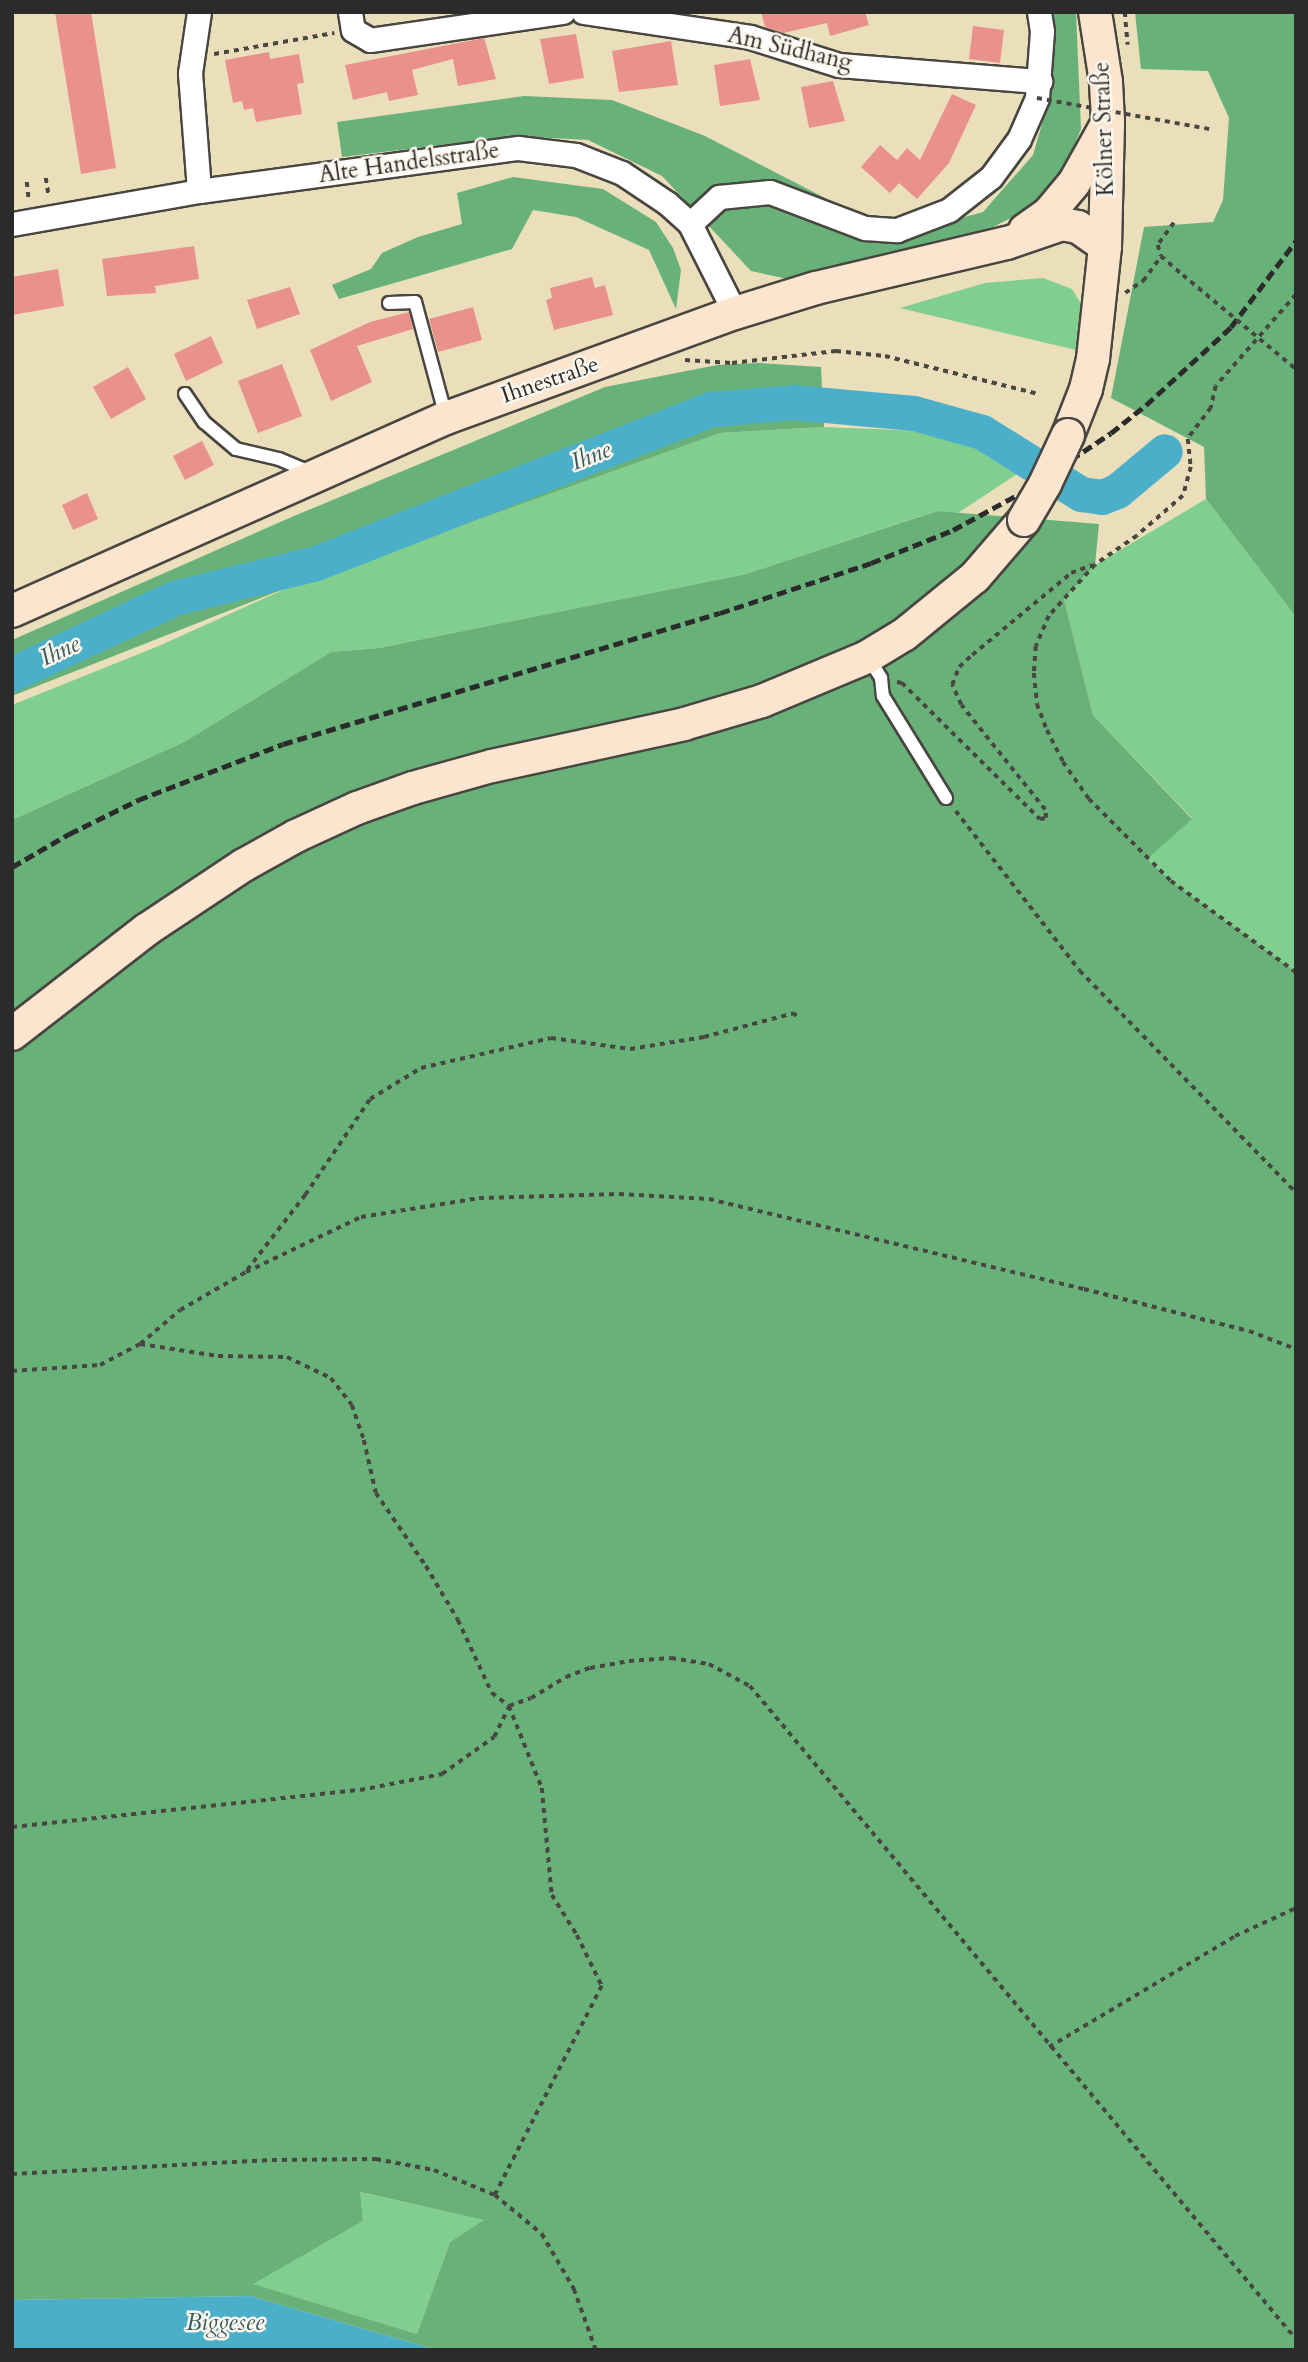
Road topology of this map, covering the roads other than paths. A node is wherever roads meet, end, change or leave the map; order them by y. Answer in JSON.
{"nodes":[{"id":1,"x":198,"y":12,"type":"edge"},
{"id":2,"x":563,"y":12,"type":"edge"},
{"id":3,"x":583,"y":12,"type":"edge"},
{"id":4,"x":1039,"y":12,"type":"edge"},
{"id":5,"x":1096,"y":12,"type":"edge"},
{"id":6,"x":352,"y":21,"type":"edge"},
{"id":7,"x":1039,"y":89,"type":"junction"},
{"id":8,"x":1108,"y":121,"type":"junction"},
{"id":9,"x":199,"y":191,"type":"junction"},
{"id":10,"x":12,"y":224,"type":"edge"},
{"id":11,"x":690,"y":225,"type":"junction"},
{"id":12,"x":1007,"y":243,"type":"junction"},
{"id":13,"x":1105,"y":246,"type":"junction"},
{"id":14,"x":389,"y":303,"type":"dead end"},
{"id":15,"x":735,"y":313,"type":"junction"},
{"id":16,"x":186,"y":394,"type":"dead end"},
{"id":17,"x":446,"y":418,"type":"junction"},
{"id":18,"x":315,"y":475,"type":"junction"},
{"id":19,"x":12,"y":611,"type":"edge"},
{"id":20,"x":874,"y":667,"type":"junction"},
{"id":21,"x":946,"y":798,"type":"road end"},
{"id":22,"x":12,"y":1034,"type":"edge"}],
"edges":[{"from":1,"to":9,"type":"street"},
{"from":2,"to":6,"type":"street"},
{"from":3,"to":7,"type":"street","name":"Am Südhang"},
{"from":4,"to":7,"type":"street"},
{"from":5,"to":8,"type":"main road","name":"Kölner Straße"},
{"from":7,"to":11,"type":"street"},
{"from":8,"to":12,"type":"main road"},
{"from":8,"to":13,"type":"main road","name":"Kölner Straße"},
{"from":9,"to":10,"type":"street","name":"Alte Handelsstraße"},
{"from":9,"to":11,"type":"street","name":"Alte Handelsstraße"},
{"from":11,"to":15,"type":"street","name":"Alte Handelsstraße"},
{"from":12,"to":13,"type":"main road","name":"Ihnestraße"},
{"from":12,"to":15,"type":"main road","name":"Ihnestraße"},
{"from":13,"to":20,"type":"main road","name":"Kölner Straße","bridge":true},
{"from":14,"to":17,"type":"lane"},
{"from":15,"to":17,"type":"main road","name":"Ihnestraße"},
{"from":16,"to":18,"type":"lane"},
{"from":17,"to":18,"type":"main road","name":"Ihnestraße"},
{"from":18,"to":19,"type":"main road","name":"Ihnestraße"},
{"from":20,"to":21,"type":"lane"},
{"from":20,"to":22,"type":"main road","name":"Kölner Straße"}]}
